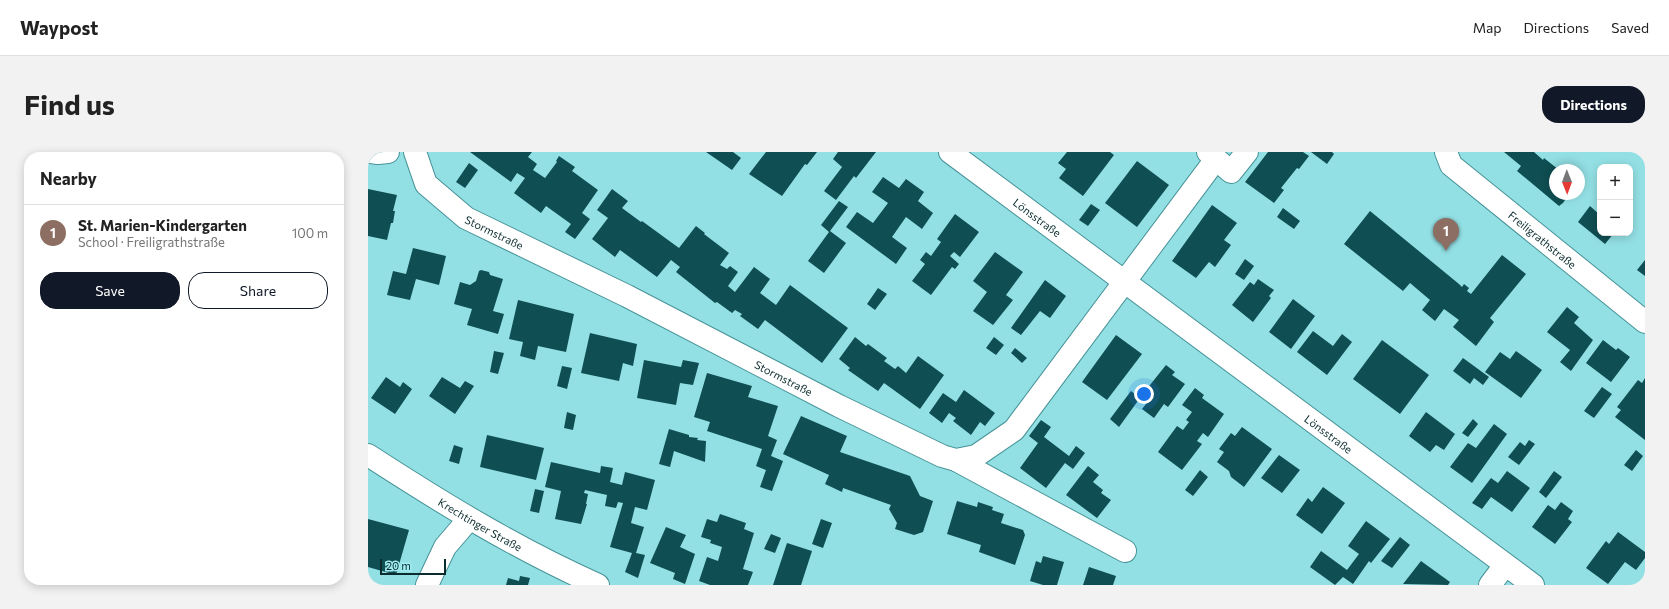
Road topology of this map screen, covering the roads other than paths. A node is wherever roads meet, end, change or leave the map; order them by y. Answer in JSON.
{"nodes":[{"id":1,"x":371,"y":152,"type":"edge"},
{"id":2,"x":388,"y":152,"type":"edge"},
{"id":3,"x":415,"y":152,"type":"edge"},
{"id":4,"x":950,"y":152,"type":"edge"},
{"id":5,"x":1247,"y":152,"type":"edge"},
{"id":6,"x":1446,"y":152,"type":"edge"},
{"id":7,"x":1212,"y":156,"type":"edge"},
{"id":8,"x":1125,"y":282,"type":"junction"},
{"id":9,"x":1645,"y":322,"type":"edge"},
{"id":10,"x":368,"y":455,"type":"edge"},
{"id":11,"x":956,"y":460,"type":"junction"},
{"id":12,"x":469,"y":519,"type":"junction"},
{"id":13,"x":1125,"y":551,"type":"dead end"},
{"id":14,"x":1505,"y":565,"type":"junction"},
{"id":15,"x":427,"y":585,"type":"edge"},
{"id":16,"x":598,"y":585,"type":"edge"},
{"id":17,"x":1490,"y":585,"type":"edge"},
{"id":18,"x":1533,"y":585,"type":"edge"}],
"edges":[{"from":1,"to":2,"type":"street"},
{"from":3,"to":11,"type":"street","name":"Stormstraße"},
{"from":4,"to":8,"type":"street","name":"Lönsstraße"},
{"from":5,"to":7,"type":"street"},
{"from":6,"to":9,"type":"street","name":"Freiligrathstraße"},
{"from":7,"to":8,"type":"street"},
{"from":8,"to":11,"type":"street","name":"Stormstraße"},
{"from":8,"to":14,"type":"street","name":"Lönsstraße"},
{"from":10,"to":12,"type":"street","name":"Krechtinger Straße"},
{"from":11,"to":13,"type":"street"},
{"from":12,"to":15,"type":"street"},
{"from":12,"to":16,"type":"street","name":"Krechtinger Straße"},
{"from":14,"to":17,"type":"street"},
{"from":14,"to":18,"type":"street","name":"Lönsstraße"}]}
